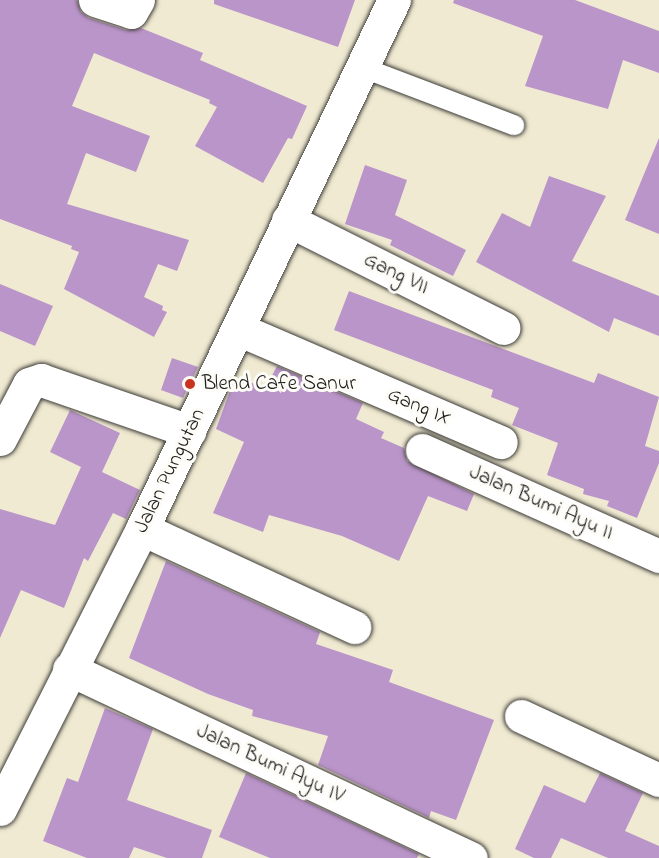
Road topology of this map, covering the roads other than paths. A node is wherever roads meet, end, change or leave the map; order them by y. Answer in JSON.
{"nodes":[{"id":1,"x":95,"y":0,"type":"edge"},
{"id":2,"x":138,"y":0,"type":"edge"},
{"id":3,"x":394,"y":0,"type":"edge"},
{"id":4,"x":361,"y":67,"type":"junction"},
{"id":5,"x":514,"y":125,"type":"dead end"},
{"id":6,"x":288,"y":220,"type":"junction"},
{"id":7,"x":504,"y":328,"type":"dead end"},
{"id":8,"x":238,"y":329,"type":"junction"},
{"id":9,"x":189,"y":431,"type":"junction"},
{"id":10,"x":0,"y":439,"type":"edge"},
{"id":11,"x":501,"y":442,"type":"dead end"},
{"id":12,"x":422,"y":450,"type":"dead end"},
{"id":13,"x":142,"y":529,"type":"junction"},
{"id":14,"x":659,"y":556,"type":"edge"},
{"id":15,"x":354,"y":627,"type":"dead end"},
{"id":16,"x":69,"y":669,"type":"junction"},
{"id":17,"x":521,"y":716,"type":"dead end"},
{"id":18,"x":659,"y":780,"type":"edge"},
{"id":19,"x":0,"y":809,"type":"edge"},
{"id":20,"x":471,"y":858,"type":"edge"}],
"edges":[{"from":1,"to":2,"type":"street"},
{"from":3,"to":4,"type":"street","name":"Jalan Pungutan"},
{"from":4,"to":5,"type":"lane"},
{"from":4,"to":6,"type":"street","name":"Jalan Pungutan"},
{"from":6,"to":7,"type":"street","name":"Gang VII"},
{"from":6,"to":8,"type":"street","name":"Jalan Pungutan"},
{"from":8,"to":9,"type":"street","name":"Jalan Pungutan"},
{"from":8,"to":11,"type":"street","name":"Gang IX"},
{"from":9,"to":10,"type":"street"},
{"from":9,"to":13,"type":"street","name":"Jalan Pungutan"},
{"from":12,"to":14,"type":"street","name":"Jalan Bumi Ayu II"},
{"from":13,"to":15,"type":"street"},
{"from":13,"to":16,"type":"street","name":"Jalan Pungutan"},
{"from":16,"to":19,"type":"street","name":"Jalan Pungutan"},
{"from":16,"to":20,"type":"street","name":"Jalan Bumi Ayu IV"},
{"from":17,"to":18,"type":"street"}]}
